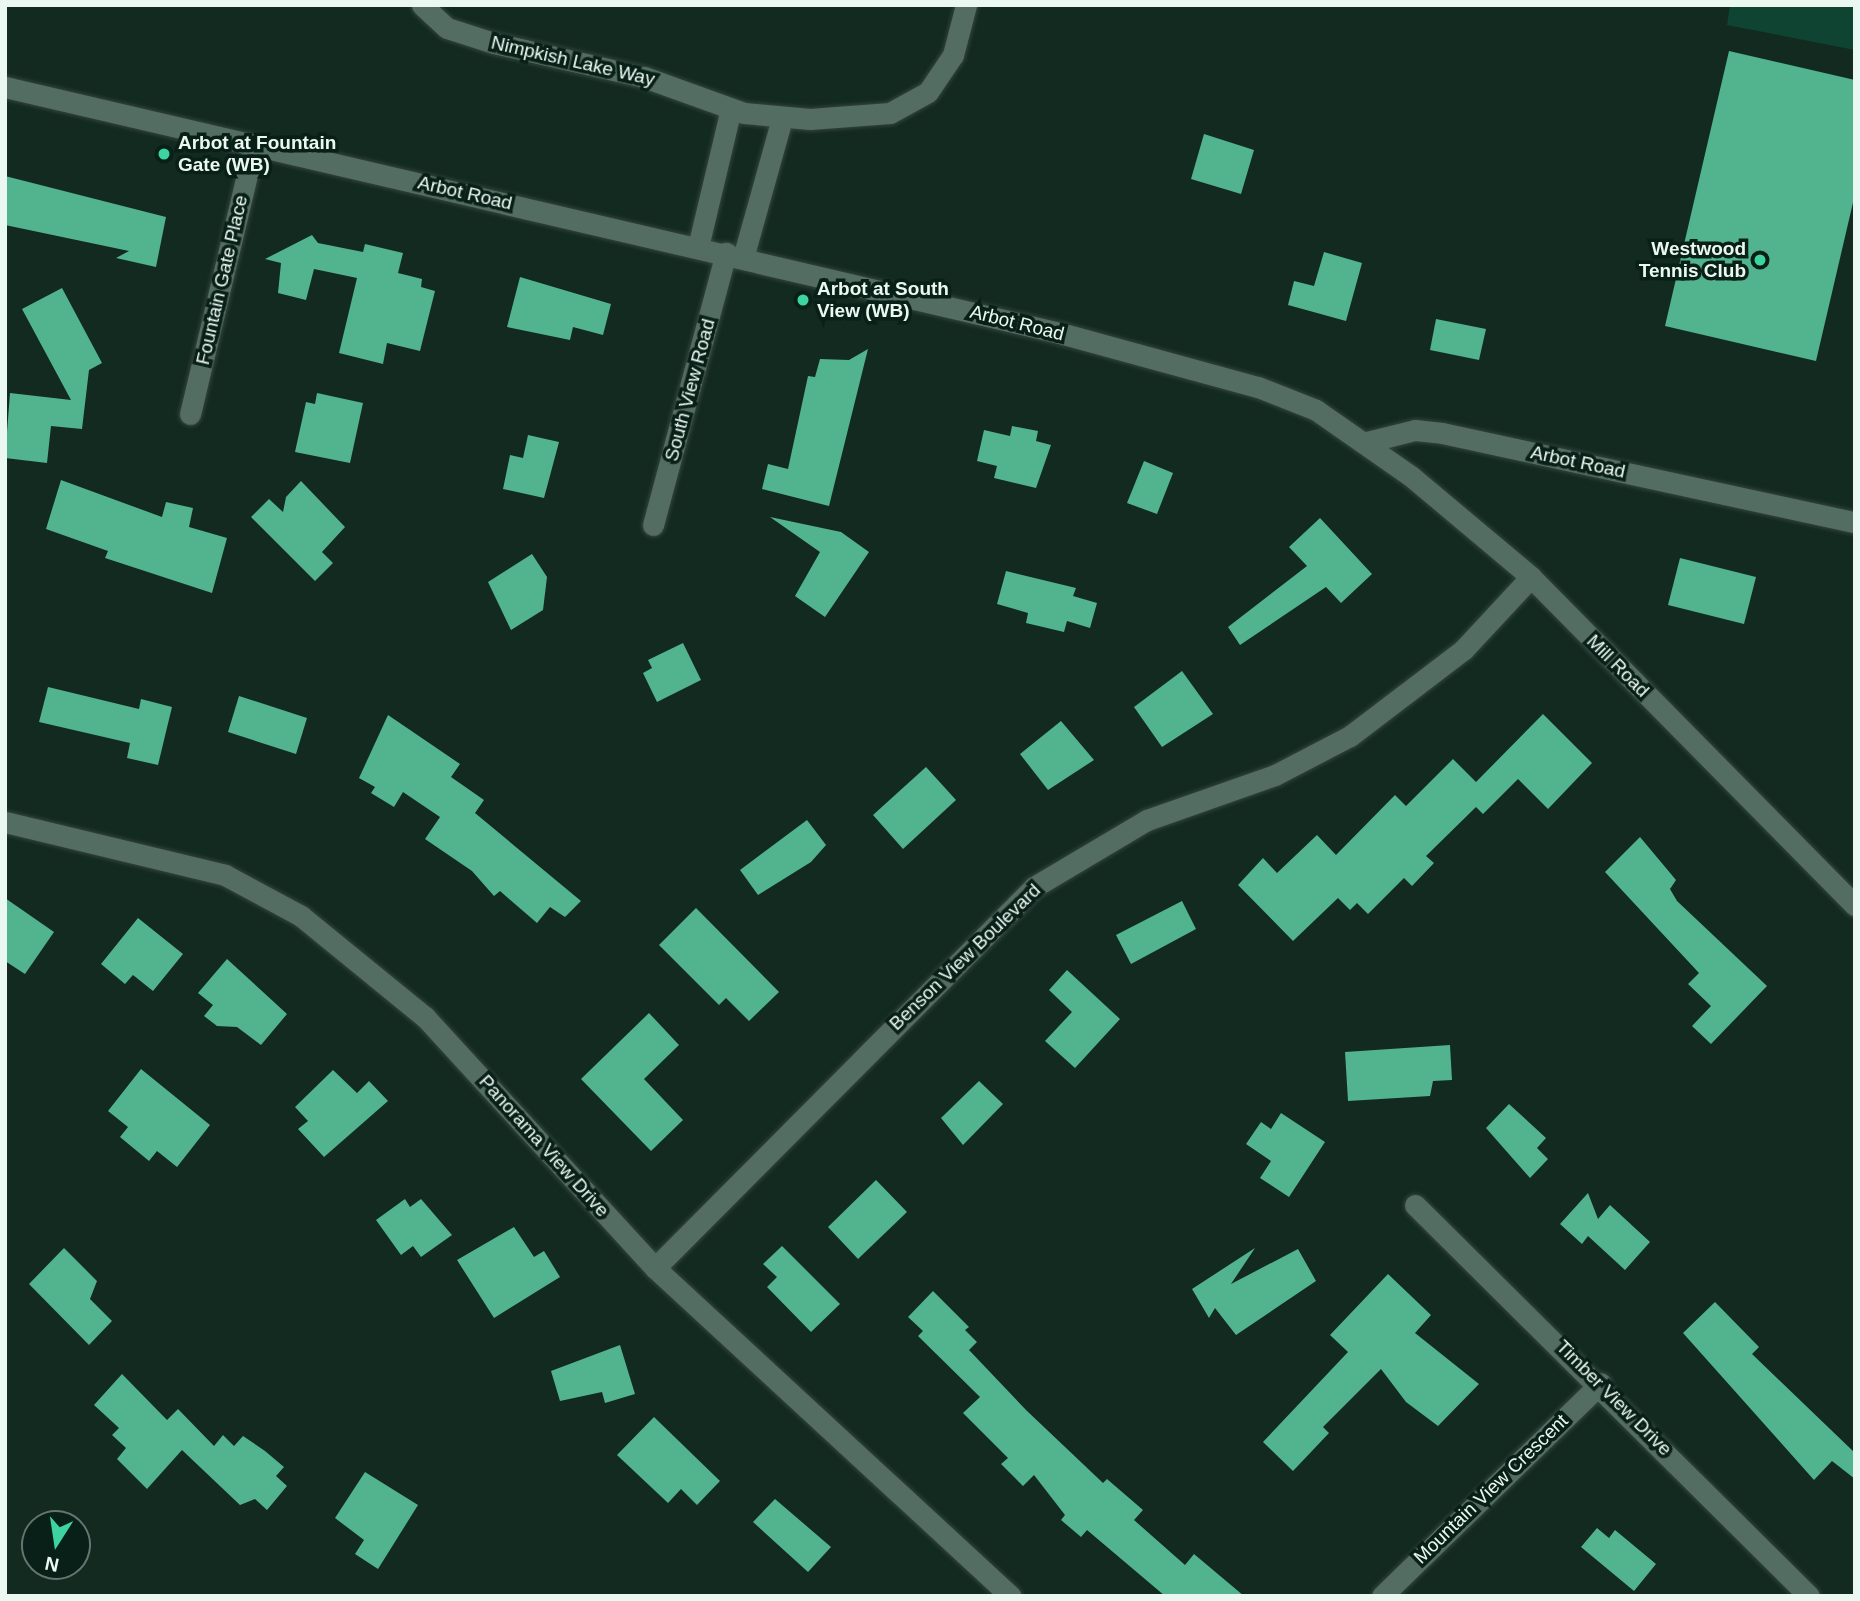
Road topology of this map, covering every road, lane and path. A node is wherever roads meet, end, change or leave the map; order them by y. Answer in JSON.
{"nodes":[{"id":1,"x":422,"y":5,"type":"edge"},
{"id":2,"x":966,"y":5,"type":"edge"},
{"id":3,"x":5,"y":87,"type":"edge"},
{"id":4,"x":731,"y":109,"type":"junction"},
{"id":5,"x":782,"y":118,"type":"junction"},
{"id":6,"x":254,"y":145,"type":"junction"},
{"id":7,"x":698,"y":247,"type":"junction"},
{"id":8,"x":734,"y":256,"type":"junction"},
{"id":9,"x":190,"y":414,"type":"dead end"},
{"id":10,"x":1367,"y":442,"type":"junction"},
{"id":11,"x":1855,"y":522,"type":"edge"},
{"id":12,"x":653,"y":525,"type":"dead end"},
{"id":13,"x":1531,"y":577,"type":"junction"},
{"id":14,"x":5,"y":822,"type":"edge"},
{"id":15,"x":1855,"y":905,"type":"edge"},
{"id":16,"x":1415,"y":1205,"type":"dead end"},
{"id":17,"x":655,"y":1268,"type":"junction"},
{"id":18,"x":1601,"y":1383,"type":"junction"},
{"id":19,"x":1011,"y":1596,"type":"edge"},
{"id":20,"x":1382,"y":1596,"type":"edge"},
{"id":21,"x":1809,"y":1596,"type":"edge"}],
"edges":[{"from":1,"to":4,"type":"street","name":"Nimpkish Lake Way"},
{"from":2,"to":5,"type":"street","name":"Nimpkish Lake Way"},
{"from":3,"to":6,"type":"street","name":"Arbot Road"},
{"from":4,"to":5,"type":"street","name":"Nimpkish Lake Way"},
{"from":4,"to":7,"type":"street"},
{"from":5,"to":8,"type":"street","name":"South View Road"},
{"from":6,"to":7,"type":"street","name":"Arbot Road"},
{"from":6,"to":9,"type":"street","name":"Fountain Gate Place"},
{"from":7,"to":8,"type":"street","name":"Arbot Road"},
{"from":8,"to":10,"type":"street","name":"Arbot Road"},
{"from":8,"to":12,"type":"street","name":"South View Road"},
{"from":10,"to":11,"type":"street","name":"Arbot Road"},
{"from":10,"to":13,"type":"street","name":"Mill Road"},
{"from":13,"to":15,"type":"street","name":"Mill Road"},
{"from":13,"to":17,"type":"street","name":"Benson View Boulevard"},
{"from":14,"to":17,"type":"street","name":"Panorama View Drive"},
{"from":16,"to":18,"type":"street","name":"Timber View Drive"},
{"from":17,"to":19,"type":"street","name":"Panorama View Drive"},
{"from":18,"to":20,"type":"street","name":"Mountain View Crescent"},
{"from":18,"to":21,"type":"street","name":"Timber View Drive"}]}
